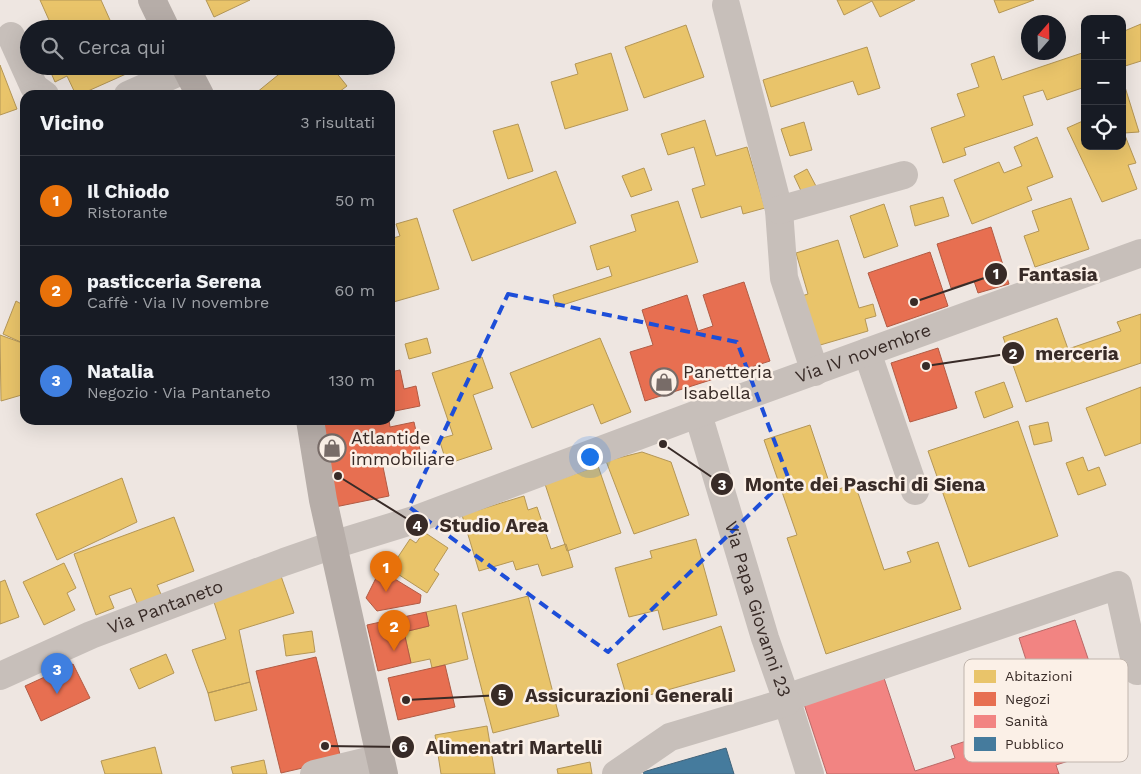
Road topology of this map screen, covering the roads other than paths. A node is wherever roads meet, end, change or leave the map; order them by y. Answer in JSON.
{"nodes":[{"id":1,"x":152,"y":0,"type":"edge"},
{"id":2,"x":726,"y":5,"type":"dead end"},
{"id":3,"x":162,"y":20,"type":"edge"},
{"id":4,"x":11,"y":36,"type":"dead end"},
{"id":5,"x":20,"y":56,"type":"edge"},
{"id":6,"x":29,"y":75,"type":"edge"},
{"id":7,"x":170,"y":75,"type":"edge"},
{"id":8,"x":189,"y":75,"type":"edge"},
{"id":9,"x":38,"y":90,"type":"edge"},
{"id":10,"x":139,"y":90,"type":"edge"},
{"id":11,"x":197,"y":90,"type":"edge"},
{"id":12,"x":904,"y":175,"type":"dead end"},
{"id":13,"x":779,"y":210,"type":"junction"},
{"id":14,"x":1141,"y":253,"type":"edge"},
{"id":15,"x":867,"y":352,"type":"junction"},
{"id":16,"x":814,"y":372,"type":"junction"},
{"id":17,"x":698,"y":414,"type":"junction"},
{"id":18,"x":311,"y":425,"type":"edge"},
{"id":19,"x":915,"y":491,"type":"dead end"},
{"id":20,"x":333,"y":545,"type":"junction"},
{"id":21,"x":1137,"y":671,"type":"dead end"},
{"id":22,"x":0,"y":676,"type":"edge"},
{"id":23,"x":787,"y":700,"type":"junction"},
{"id":24,"x":382,"y":766,"type":"edge"},
{"id":25,"x":314,"y":774,"type":"edge"},
{"id":26,"x":616,"y":774,"type":"edge"},
{"id":27,"x":810,"y":774,"type":"edge"}],
"edges":[{"from":1,"to":3,"type":"main road"},
{"from":2,"to":13,"type":"street"},
{"from":4,"to":5,"type":"street"},
{"from":6,"to":9,"type":"street"},
{"from":7,"to":10,"type":"street"},
{"from":8,"to":11,"type":"main road"},
{"from":12,"to":13,"type":"street"},
{"from":13,"to":16,"type":"street"},
{"from":14,"to":15,"type":"street","name":"Via IV novembre"},
{"from":15,"to":16,"type":"street","name":"Via IV novembre"},
{"from":15,"to":19,"type":"street"},
{"from":16,"to":17,"type":"street","name":"Via IV novembre"},
{"from":17,"to":20,"type":"street","name":"Via IV novembre"},
{"from":17,"to":23,"type":"street","name":"Via Papa Giovanni 23"},
{"from":18,"to":20,"type":"main road"},
{"from":20,"to":22,"type":"street","name":"Via Pantaneto"},
{"from":20,"to":24,"type":"main road"},
{"from":21,"to":23,"type":"street"},
{"from":23,"to":26,"type":"street"},
{"from":23,"to":27,"type":"street","name":"Via Papa Giovanni 23"},
{"from":24,"to":25,"type":"street"}]}
